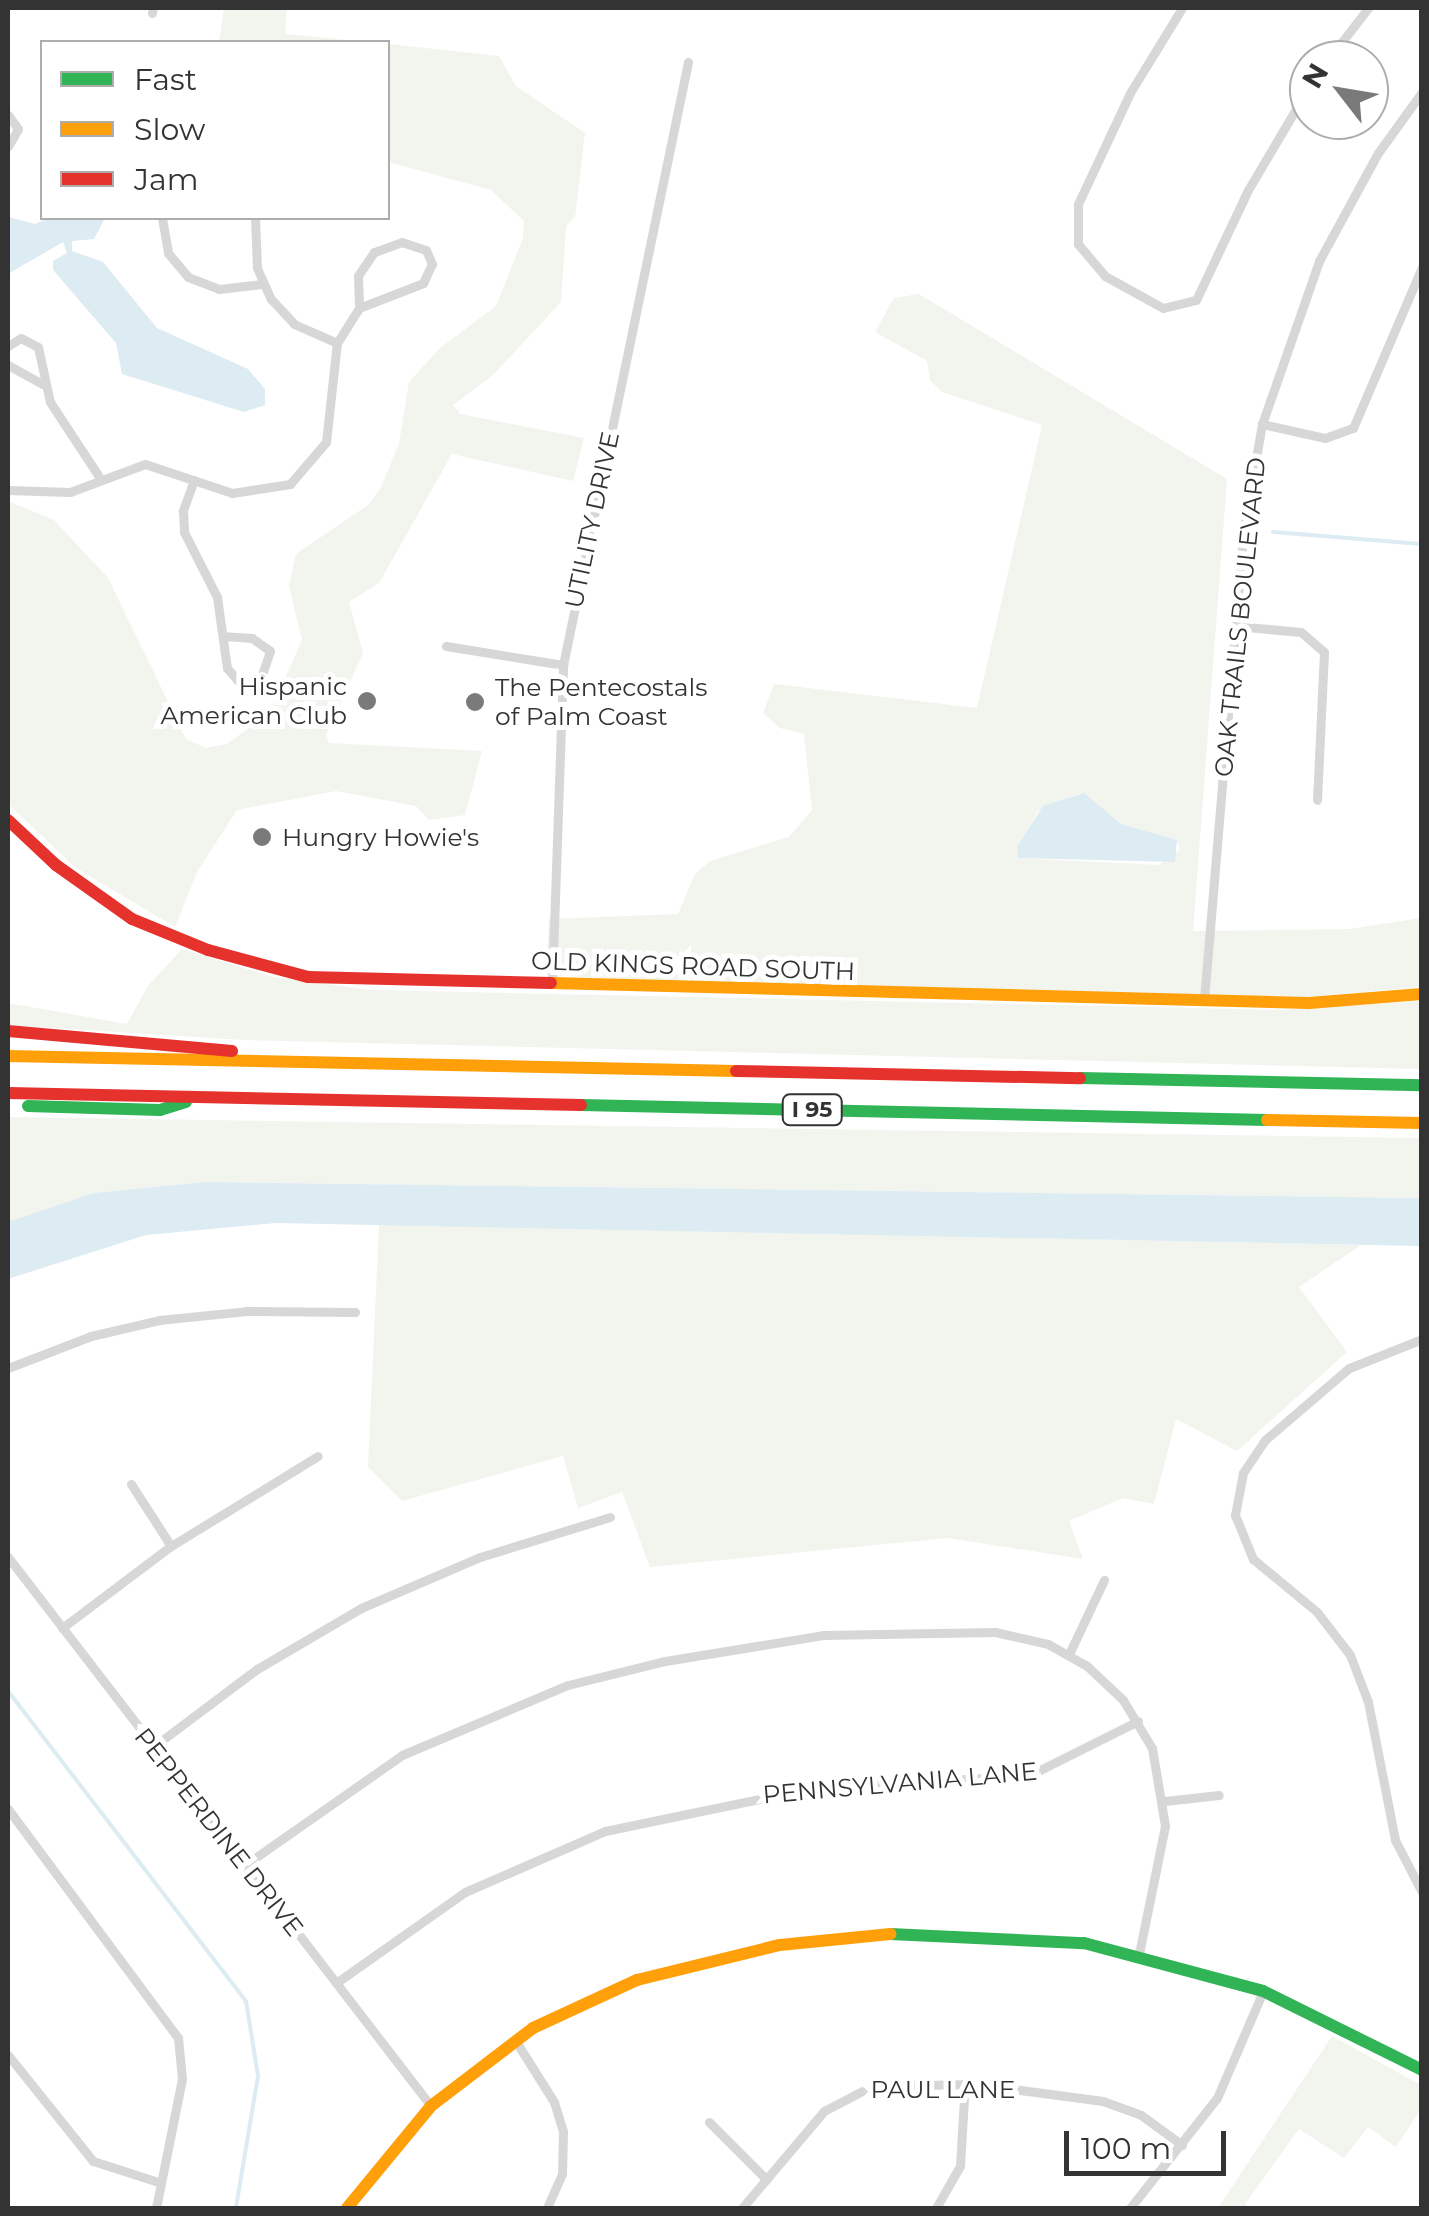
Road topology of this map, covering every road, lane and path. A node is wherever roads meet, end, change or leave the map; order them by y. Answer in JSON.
{"nodes":[{"id":1,"x":1182,"y":8,"type":"edge"},
{"id":2,"x":1368,"y":8,"type":"edge"},
{"id":3,"x":1343,"y":40,"type":"edge"},
{"id":4,"x":688,"y":62,"type":"dead end"},
{"id":5,"x":1422,"y":92,"type":"edge"},
{"id":6,"x":8,"y":115,"type":"edge"},
{"id":7,"x":1289,"y":121,"type":"edge"},
{"id":8,"x":8,"y":146,"type":"edge"},
{"id":9,"x":162,"y":220,"type":"edge"},
{"id":10,"x":255,"y":220,"type":"edge"},
{"id":11,"x":1422,"y":267,"type":"edge"},
{"id":12,"x":262,"y":284,"type":"junction"},
{"id":13,"x":359,"y":308,"type":"junction"},
{"id":14,"x":337,"y":344,"type":"junction"},
{"id":15,"x":8,"y":346,"type":"edge"},
{"id":16,"x":8,"y":365,"type":"edge"},
{"id":17,"x":42,"y":384,"type":"junction"},
{"id":18,"x":1262,"y":424,"type":"junction"},
{"id":19,"x":100,"y":478,"type":"junction"},
{"id":20,"x":194,"y":480,"type":"junction"},
{"id":21,"x":8,"y":490,"type":"edge"},
{"id":22,"x":1236,"y":626,"type":"junction"},
{"id":23,"x":224,"y":636,"type":"junction"},
{"id":24,"x":446,"y":646,"type":"dead end"},
{"id":25,"x":563,"y":664,"type":"junction"},
{"id":26,"x":1316,"y":800,"type":"dead end"},
{"id":27,"x":8,"y":820,"type":"edge"},
{"id":28,"x":552,"y":984,"type":"junction"},
{"id":29,"x":1422,"y":994,"type":"edge"},
{"id":30,"x":1204,"y":1000,"type":"junction"},
{"id":31,"x":8,"y":1031,"type":"edge"},
{"id":32,"x":8,"y":1056,"type":"edge"},
{"id":33,"x":286,"y":1062,"type":"junction"},
{"id":34,"x":1422,"y":1086,"type":"edge"},
{"id":35,"x":8,"y":1094,"type":"edge"},
{"id":36,"x":203,"y":1097,"type":"junction"},
{"id":37,"x":8,"y":1106,"type":"edge"},
{"id":38,"x":1422,"y":1123,"type":"edge"},
{"id":39,"x":354,"y":1312,"type":"dead end"},
{"id":40,"x":1422,"y":1339,"type":"edge"},
{"id":41,"x":8,"y":1368,"type":"edge"},
{"id":42,"x":318,"y":1456,"type":"dead end"},
{"id":43,"x":132,"y":1484,"type":"dead end"},
{"id":44,"x":610,"y":1516,"type":"dead end"},
{"id":45,"x":172,"y":1546,"type":"junction"},
{"id":46,"x":8,"y":1557,"type":"edge"},
{"id":47,"x":1104,"y":1580,"type":"dead end"},
{"id":48,"x":62,"y":1628,"type":"junction"},
{"id":49,"x":1069,"y":1654,"type":"junction"},
{"id":50,"x":1138,"y":1720,"type":"junction"},
{"id":51,"x":153,"y":1746,"type":"junction"},
{"id":52,"x":1219,"y":1795,"type":"dead end"},
{"id":53,"x":1165,"y":1801,"type":"junction"},
{"id":54,"x":8,"y":1809,"type":"edge"},
{"id":55,"x":244,"y":1864,"type":"junction"},
{"id":56,"x":1422,"y":1892,"type":"edge"},
{"id":57,"x":1139,"y":1954,"type":"junction"},
{"id":58,"x":336,"y":1983,"type":"junction"},
{"id":59,"x":1264,"y":1991,"type":"junction"},
{"id":60,"x":515,"y":2040,"type":"junction"},
{"id":61,"x":8,"y":2055,"type":"edge"},
{"id":62,"x":1422,"y":2070,"type":"edge"},
{"id":63,"x":964,"y":2084,"type":"junction"},
{"id":64,"x":431,"y":2106,"type":"junction"},
{"id":65,"x":709,"y":2122,"type":"dead end"},
{"id":66,"x":1182,"y":2145,"type":"junction"},
{"id":67,"x":766,"y":2179,"type":"junction"},
{"id":68,"x":161,"y":2183,"type":"junction"},
{"id":69,"x":156,"y":2208,"type":"edge"},
{"id":70,"x":347,"y":2208,"type":"edge"},
{"id":71,"x":547,"y":2208,"type":"edge"},
{"id":72,"x":742,"y":2208,"type":"edge"},
{"id":73,"x":936,"y":2208,"type":"edge"},
{"id":74,"x":1130,"y":2208,"type":"edge"}],
"edges":[{"from":1,"to":7,"type":"street"},
{"from":2,"to":3,"type":"street"},
{"from":4,"to":25,"type":"street","name":"UTILITY DRIVE"},
{"from":5,"to":18,"type":"street","name":"OAK TRAILS BOULEVARD"},
{"from":6,"to":8,"type":"street"},
{"from":9,"to":12,"type":"street"},
{"from":10,"to":12,"type":"street"},
{"from":11,"to":18,"type":"street"},
{"from":12,"to":14,"type":"street"},
{"from":13,"to":13,"type":"street"},
{"from":13,"to":14,"type":"street"},
{"from":14,"to":20,"type":"street"},
{"from":15,"to":17,"type":"street"},
{"from":16,"to":17,"type":"street"},
{"from":17,"to":19,"type":"street"},
{"from":18,"to":22,"type":"street","name":"OAK TRAILS BOULEVARD"},
{"from":19,"to":20,"type":"street"},
{"from":19,"to":21,"type":"street"},
{"from":20,"to":23,"type":"street"},
{"from":22,"to":26,"type":"street"},
{"from":22,"to":30,"type":"street","name":"OAK TRAILS BOULEVARD"},
{"from":23,"to":23,"type":"street"},
{"from":24,"to":25,"type":"street"},
{"from":25,"to":28,"type":"street","name":"UTILITY DRIVE"},
{"from":27,"to":28,"type":"main road","name":"OLD KINGS ROAD SOUTH"},
{"from":28,"to":30,"type":"main road","name":"OLD KINGS ROAD SOUTH"},
{"from":29,"to":30,"type":"main road","name":"OLD KINGS ROAD SOUTH"},
{"from":31,"to":33,"type":"main road"},
{"from":32,"to":33,"type":"main road","number":"I 95"},
{"from":33,"to":34,"type":"main road","number":"I 95"},
{"from":35,"to":36,"type":"main road","number":"I 95"},
{"from":36,"to":37,"type":"main road"},
{"from":36,"to":38,"type":"main road","number":"I 95"},
{"from":39,"to":41,"type":"street"},
{"from":40,"to":56,"type":"street"},
{"from":42,"to":45,"type":"street"},
{"from":43,"to":45,"type":"street"},
{"from":44,"to":51,"type":"street"},
{"from":45,"to":48,"type":"street"},
{"from":46,"to":48,"type":"street","name":"PEPPERDINE DRIVE"},
{"from":47,"to":49,"type":"street"},
{"from":48,"to":51,"type":"street","name":"PEPPERDINE DRIVE"},
{"from":49,"to":50,"type":"street"},
{"from":49,"to":55,"type":"street"},
{"from":50,"to":53,"type":"street"},
{"from":50,"to":58,"type":"street","name":"PENNSYLVANIA LANE"},
{"from":51,"to":55,"type":"street","name":"PEPPERDINE DRIVE"},
{"from":52,"to":53,"type":"street"},
{"from":53,"to":57,"type":"street"},
{"from":54,"to":68,"type":"street"},
{"from":55,"to":58,"type":"street","name":"PEPPERDINE DRIVE"},
{"from":57,"to":59,"type":"main road"},
{"from":57,"to":60,"type":"main road"},
{"from":58,"to":64,"type":"street","name":"PEPPERDINE DRIVE"},
{"from":59,"to":62,"type":"main road"},
{"from":59,"to":66,"type":"street"},
{"from":60,"to":64,"type":"main road"},
{"from":60,"to":71,"type":"street"},
{"from":61,"to":68,"type":"street"},
{"from":63,"to":66,"type":"street","name":"PAUL LANE"},
{"from":63,"to":67,"type":"street","name":"PAUL LANE"},
{"from":63,"to":73,"type":"street"},
{"from":64,"to":70,"type":"main road"},
{"from":65,"to":67,"type":"street"},
{"from":66,"to":74,"type":"street"},
{"from":67,"to":72,"type":"street","name":"PAUL LANE"},
{"from":68,"to":69,"type":"street"}]}
